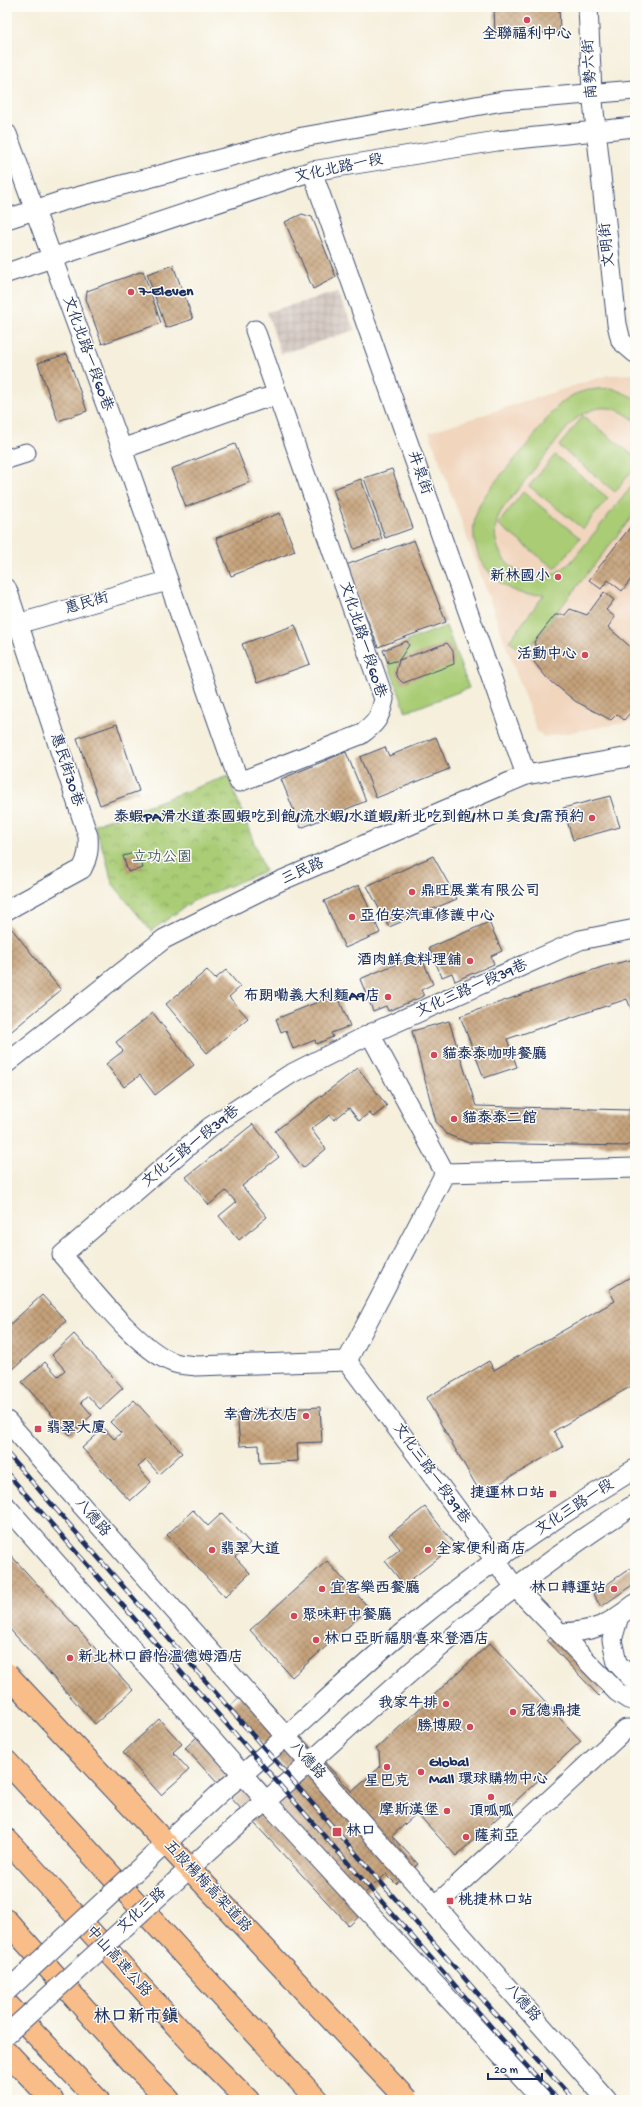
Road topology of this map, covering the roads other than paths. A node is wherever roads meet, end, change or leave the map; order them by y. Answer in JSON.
{"nodes":[{"id":1,"x":588,"y":7,"type":"edge"},
{"id":2,"x":635,"y":90,"type":"edge"},
{"id":3,"x":592,"y":92,"type":"junction"},
{"id":4,"x":635,"y":127,"type":"edge"},
{"id":5,"x":596,"y":130,"type":"junction"},
{"id":6,"x":7,"y":134,"type":"edge"},
{"id":7,"x":312,"y":171,"type":"junction"},
{"id":8,"x":35,"y":210,"type":"junction"},
{"id":9,"x":7,"y":219,"type":"edge"},
{"id":10,"x":53,"y":258,"type":"junction"},
{"id":11,"x":7,"y":273,"type":"edge"},
{"id":12,"x":255,"y":330,"type":"dead end"},
{"id":13,"x":635,"y":353,"type":"edge"},
{"id":14,"x":278,"y":396,"type":"junction"},
{"id":15,"x":122,"y":449,"type":"junction"},
{"id":16,"x":26,"y":453,"type":"dead end"},
{"id":17,"x":7,"y":459,"type":"edge"},
{"id":18,"x":168,"y":581,"type":"junction"},
{"id":19,"x":7,"y":590,"type":"edge"},
{"id":20,"x":12,"y":626,"type":"edge"},
{"id":21,"x":635,"y":756,"type":"edge"},
{"id":22,"x":526,"y":775,"type":"junction"},
{"id":23,"x":7,"y":910,"type":"edge"},
{"id":24,"x":635,"y":928,"type":"edge"},
{"id":25,"x":370,"y":1034,"type":"junction"},
{"id":26,"x":7,"y":1063,"type":"edge"},
{"id":27,"x":635,"y":1168,"type":"edge"},
{"id":28,"x":445,"y":1173,"type":"junction"},
{"id":29,"x":347,"y":1361,"type":"junction"},
{"id":30,"x":7,"y":1421,"type":"edge"},
{"id":31,"x":635,"y":1469,"type":"edge"},
{"id":32,"x":635,"y":1504,"type":"edge"},
{"id":33,"x":7,"y":1507,"type":"edge"},
{"id":34,"x":495,"y":1562,"type":"junction"},
{"id":35,"x":515,"y":1587,"type":"junction"},
{"id":36,"x":635,"y":1604,"type":"edge"},
{"id":37,"x":619,"y":1616,"type":"junction"},
{"id":38,"x":560,"y":1633,"type":"junction"},
{"id":39,"x":7,"y":1674,"type":"edge"},
{"id":40,"x":635,"y":1682,"type":"edge"},
{"id":41,"x":635,"y":1701,"type":"edge"},
{"id":42,"x":635,"y":1729,"type":"edge"},
{"id":43,"x":285,"y":1736,"type":"junction"},
{"id":44,"x":7,"y":1762,"type":"edge"},
{"id":45,"x":309,"y":1762,"type":"junction"},
{"id":46,"x":242,"y":1775,"type":"junction"},
{"id":47,"x":266,"y":1802,"type":"junction"},
{"id":48,"x":242,"y":1820,"type":"joint"},
{"id":49,"x":7,"y":1840,"type":"edge"},
{"id":50,"x":435,"y":1906,"type":"junction"},
{"id":51,"x":7,"y":1921,"type":"edge"},
{"id":52,"x":7,"y":1991,"type":"edge"},
{"id":53,"x":7,"y":2004,"type":"edge"},
{"id":54,"x":7,"y":2034,"type":"edge"},
{"id":55,"x":7,"y":2052,"type":"edge"},
{"id":56,"x":52,"y":2100,"type":"edge"},
{"id":57,"x":98,"y":2100,"type":"edge"},
{"id":58,"x":169,"y":2100,"type":"edge"},
{"id":59,"x":248,"y":2100,"type":"edge"},
{"id":60,"x":317,"y":2100,"type":"edge"},
{"id":61,"x":407,"y":2100,"type":"edge"},
{"id":62,"x":542,"y":2100,"type":"edge"},
{"id":63,"x":607,"y":2100,"type":"edge"}],
"edges":[{"from":1,"to":3,"type":"street","name":"南勢六街"},
{"from":2,"to":3,"type":"street"},
{"from":3,"to":5,"type":"street","name":"南勢六街"},
{"from":3,"to":8,"type":"street"},
{"from":4,"to":5,"type":"street","name":"文化北路一段"},
{"from":5,"to":7,"type":"street","name":"文化北路一段"},
{"from":5,"to":13,"type":"street","name":"文明街"},
{"from":6,"to":8,"type":"street","name":"文化北路一段60巷"},
{"from":7,"to":10,"type":"street","name":"文化北路一段"},
{"from":7,"to":22,"type":"street","name":"井泉街"},
{"from":8,"to":9,"type":"street"},
{"from":8,"to":10,"type":"street","name":"文化北路一段60巷"},
{"from":10,"to":11,"type":"street","name":"文化北路一段"},
{"from":10,"to":15,"type":"street","name":"文化北路一段60巷"},
{"from":12,"to":14,"type":"street"},
{"from":14,"to":15,"type":"street"},
{"from":14,"to":18,"type":"street","name":"文化北路一段60巷"},
{"from":15,"to":18,"type":"street","name":"文化北路一段60巷"},
{"from":16,"to":17,"type":"street"},
{"from":18,"to":20,"type":"street","name":"惠民街"},
{"from":19,"to":20,"type":"street","name":"惠民街30巷"},
{"from":20,"to":23,"type":"street","name":"惠民街30巷"},
{"from":21,"to":22,"type":"street","name":"三民路"},
{"from":22,"to":26,"type":"street","name":"三民路"},
{"from":24,"to":25,"type":"street","name":"文化三路一段39巷"},
{"from":25,"to":28,"type":"street"},
{"from":25,"to":29,"type":"street","name":"文化三路一段39巷"},
{"from":27,"to":28,"type":"street"},
{"from":28,"to":29,"type":"street"},
{"from":29,"to":34,"type":"street","name":"文化三路一段39巷"},
{"from":30,"to":43,"type":"street","name":"八德路"},
{"from":31,"to":34,"type":"street","name":"文化三路一段"},
{"from":32,"to":35,"type":"street","name":"文化三路一段"},
{"from":33,"to":46,"type":"street"},
{"from":34,"to":35,"type":"street","name":"文化三路一段39巷"},
{"from":34,"to":43,"type":"street","name":"文化三路一段"},
{"from":35,"to":38,"type":"street","name":"文化三路一段39巷"},
{"from":35,"to":45,"type":"street","name":"文化三路一段"},
{"from":36,"to":37,"type":"street"},
{"from":37,"to":38,"type":"street"},
{"from":37,"to":40,"type":"street"},
{"from":38,"to":41,"type":"street","name":"文化三路一段39巷"},
{"from":39,"to":61,"type":"highway","name":"五股楊梅高架道路","bridge":true},
{"from":42,"to":50,"type":"street"},
{"from":43,"to":45,"type":"street","name":"八德路"},
{"from":43,"to":46,"type":"street","name":"文化三路一段"},
{"from":44,"to":60,"type":"highway"},
{"from":45,"to":47,"type":"street","name":"文化三路一段"},
{"from":45,"to":50,"type":"street","name":"八德路"},
{"from":46,"to":47,"type":"street"},
{"from":46,"to":52,"type":"street","name":"文化三路一段","bridge":true},
{"from":47,"to":48,"type":"street","name":"文化三路一段"},
{"from":47,"to":62,"type":"street"},
{"from":48,"to":54,"type":"street","name":"文化三路","bridge":true},
{"from":49,"to":59,"type":"highway","name":"中山高速公路"},
{"from":50,"to":63,"type":"street","name":"八德路"},
{"from":51,"to":58,"type":"highway"},
{"from":53,"to":57,"type":"highway"},
{"from":55,"to":56,"type":"highway"}]}
